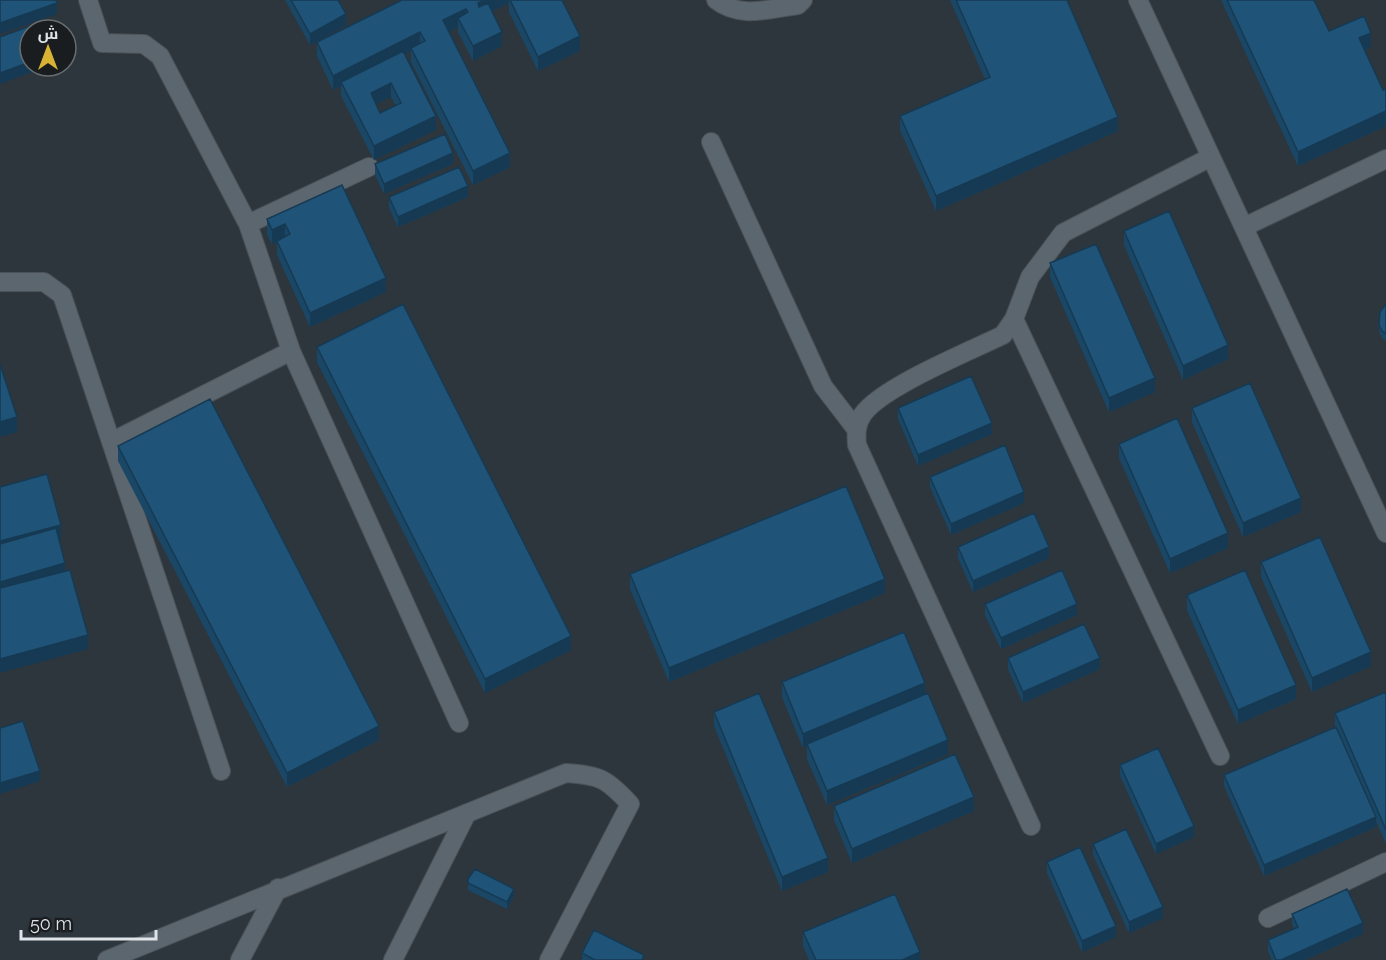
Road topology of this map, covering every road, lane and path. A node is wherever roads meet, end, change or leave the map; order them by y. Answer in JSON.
{"nodes":[{"id":1,"x":88,"y":0,"type":"edge"},
{"id":2,"x":716,"y":0,"type":"edge"},
{"id":3,"x":803,"y":0,"type":"edge"},
{"id":4,"x":1138,"y":0,"type":"edge"},
{"id":5,"x":711,"y":142,"type":"dead end"},
{"id":6,"x":1211,"y":157,"type":"junction"},
{"id":7,"x":1386,"y":159,"type":"edge"},
{"id":8,"x":369,"y":167,"type":"dead end"},
{"id":9,"x":248,"y":224,"type":"junction"},
{"id":10,"x":1244,"y":228,"type":"junction"},
{"id":11,"x":0,"y":282,"type":"edge"},
{"id":12,"x":1014,"y":320,"type":"junction"},
{"id":13,"x":291,"y":351,"type":"junction"},
{"id":14,"x":856,"y":429,"type":"junction"},
{"id":15,"x":111,"y":442,"type":"junction"},
{"id":16,"x":1386,"y":533,"type":"edge"},
{"id":17,"x":459,"y":723,"type":"dead end"},
{"id":18,"x":1220,"y":756,"type":"dead end"},
{"id":19,"x":221,"y":771,"type":"dead end"},
{"id":20,"x":467,"y":813,"type":"junction"},
{"id":21,"x":1031,"y":826,"type":"dead end"},
{"id":22,"x":1386,"y":862,"type":"edge"},
{"id":23,"x":278,"y":888,"type":"junction"},
{"id":24,"x":1268,"y":918,"type":"dead end"},
{"id":25,"x":107,"y":960,"type":"edge"},
{"id":26,"x":240,"y":960,"type":"edge"},
{"id":27,"x":393,"y":960,"type":"edge"},
{"id":28,"x":549,"y":960,"type":"edge"}],
"edges":[{"from":1,"to":9,"type":"street"},
{"from":2,"to":3,"type":"street"},
{"from":4,"to":6,"type":"street"},
{"from":5,"to":14,"type":"street"},
{"from":6,"to":10,"type":"street"},
{"from":6,"to":12,"type":"street"},
{"from":7,"to":10,"type":"street"},
{"from":8,"to":9,"type":"street"},
{"from":9,"to":13,"type":"street"},
{"from":10,"to":16,"type":"street"},
{"from":11,"to":15,"type":"street"},
{"from":12,"to":14,"type":"street"},
{"from":12,"to":18,"type":"street"},
{"from":13,"to":15,"type":"street"},
{"from":13,"to":17,"type":"street"},
{"from":14,"to":21,"type":"street"},
{"from":15,"to":19,"type":"street"},
{"from":20,"to":23,"type":"street"},
{"from":20,"to":27,"type":"street"},
{"from":20,"to":28,"type":"street"},
{"from":22,"to":24,"type":"street"},
{"from":23,"to":25,"type":"street"},
{"from":23,"to":26,"type":"street"}]}
